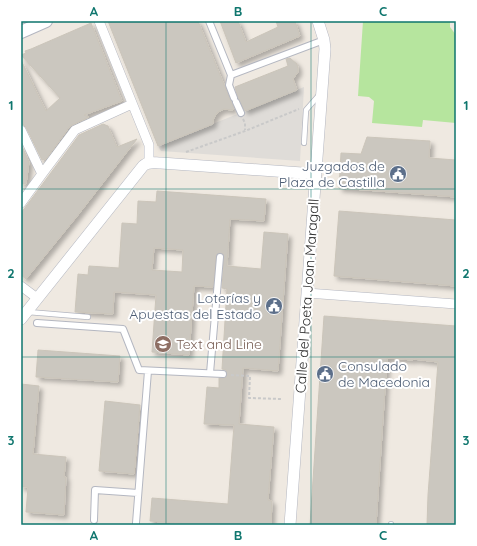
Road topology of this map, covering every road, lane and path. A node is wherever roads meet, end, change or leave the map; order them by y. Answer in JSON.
{"nodes":[{"id":1,"x":46,"y":21,"type":"edge"},
{"id":2,"x":99,"y":21,"type":"edge"},
{"id":3,"x":209,"y":21,"type":"edge"},
{"id":4,"x":318,"y":21,"type":"edge"},
{"id":5,"x":21,"y":32,"type":"edge"},
{"id":6,"x":324,"y":40,"type":"junction"},
{"id":7,"x":231,"y":75,"type":"junction"},
{"id":8,"x":322,"y":92,"type":"junction"},
{"id":9,"x":132,"y":104,"type":"junction"},
{"id":10,"x":311,"y":104,"type":"junction"},
{"id":11,"x":241,"y":112,"type":"dead end"},
{"id":12,"x":245,"y":124,"type":"dead end"},
{"id":13,"x":21,"y":130,"type":"edge"},
{"id":14,"x":245,"y":131,"type":"junction"},
{"id":15,"x":304,"y":143,"type":"dead end"},
{"id":16,"x":186,"y":152,"type":"dead end"},
{"id":17,"x":149,"y":162,"type":"junction"},
{"id":18,"x":42,"y":174,"type":"junction"},
{"id":19,"x":316,"y":174,"type":"junction"},
{"id":20,"x":21,"y":203,"type":"edge"},
{"id":21,"x":220,"y":257,"type":"dead end"},
{"id":22,"x":21,"y":286,"type":"edge"},
{"id":23,"x":307,"y":293,"type":"junction"},
{"id":24,"x":37,"y":298,"type":"junction"},
{"id":25,"x":456,"y":304,"type":"edge"},
{"id":26,"x":24,"y":316,"type":"edge"},
{"id":27,"x":88,"y":317,"type":"dead end"},
{"id":28,"x":37,"y":323,"type":"dead end"},
{"id":29,"x":148,"y":371,"type":"junction"},
{"id":30,"x":210,"y":374,"type":"junction"},
{"id":31,"x":223,"y":374,"type":"dead end"},
{"id":32,"x":239,"y":375,"type":"dead end"},
{"id":33,"x":282,"y":399,"type":"dead end"},
{"id":34,"x":138,"y":492,"type":"junction"},
{"id":35,"x":94,"y":520,"type":"dead end"},
{"id":36,"x":136,"y":523,"type":"dead end"},
{"id":37,"x":290,"y":525,"type":"edge"}],
"edges":[{"from":1,"to":5,"type":"main road"},
{"from":2,"to":9,"type":"street"},
{"from":3,"to":7,"type":"street"},
{"from":4,"to":6,"type":"street","name":"Calle del Poeta Joan Maragall"},
{"from":6,"to":7,"type":"street"},
{"from":6,"to":8,"type":"street","name":"Calle del Poeta Joan Maragall"},
{"from":7,"to":11,"type":"street"},
{"from":8,"to":10,"type":"lane"},
{"from":8,"to":19,"type":"street","name":"Calle del Poeta Joan Maragall"},
{"from":9,"to":17,"type":"street"},
{"from":9,"to":18,"type":"street"},
{"from":10,"to":14,"type":"path"},
{"from":10,"to":15,"type":"lane"},
{"from":12,"to":14,"type":"path"},
{"from":13,"to":18,"type":"street"},
{"from":14,"to":16,"type":"path"},
{"from":17,"to":19,"type":"street"},
{"from":17,"to":24,"type":"street"},
{"from":18,"to":20,"type":"street"},
{"from":19,"to":23,"type":"street","name":"Calle del Poeta Joan Maragall"},
{"from":21,"to":30,"type":"street"},
{"from":22,"to":24,"type":"street"},
{"from":23,"to":25,"type":"street"},
{"from":23,"to":37,"type":"street","name":"Calle del Poeta Joan Maragall"},
{"from":24,"to":26,"type":"street"},
{"from":26,"to":27,"type":"lane"},
{"from":28,"to":29,"type":"street"},
{"from":29,"to":30,"type":"street"},
{"from":29,"to":34,"type":"street"},
{"from":30,"to":31,"type":"street"},
{"from":32,"to":33,"type":"path","name":"Calle del Poeta Joan Maragall"},
{"from":34,"to":35,"type":"street"},
{"from":34,"to":36,"type":"street"}]}
